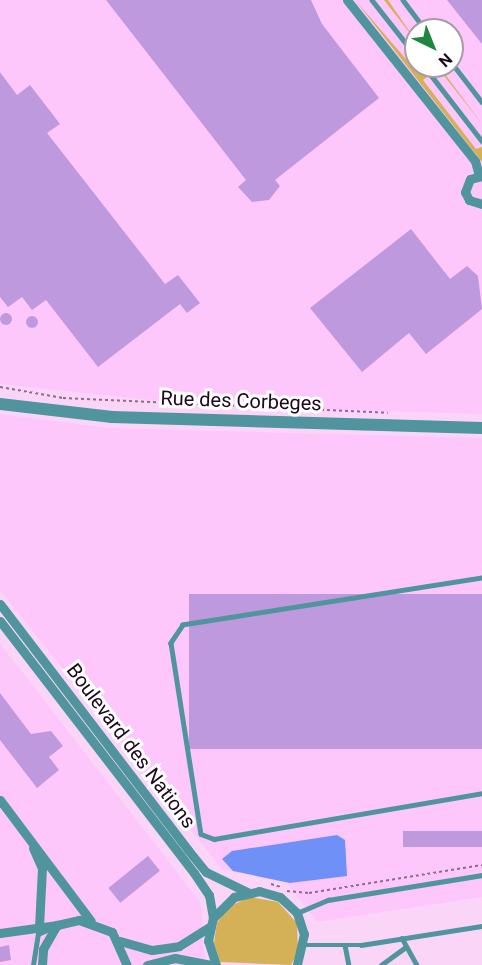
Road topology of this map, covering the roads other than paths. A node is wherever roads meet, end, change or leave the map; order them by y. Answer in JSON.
{"nodes":[{"id":1,"x":347,"y":0,"type":"edge"},
{"id":2,"x":372,"y":0,"type":"edge"},
{"id":3,"x":403,"y":0,"type":"edge"},
{"id":4,"x":417,"y":18,"type":"edge"},
{"id":5,"x":404,"y":41,"type":"edge"},
{"id":6,"x":433,"y":78,"type":"edge"},
{"id":7,"x":464,"y":78,"type":"edge"},
{"id":8,"x":482,"y":102,"type":"edge"},
{"id":9,"x":482,"y":141,"type":"edge"},
{"id":10,"x":480,"y":176,"type":"edge"},
{"id":11,"x":482,"y":204,"type":"edge"},
{"id":12,"x":0,"y":404,"type":"edge"},
{"id":13,"x":482,"y":428,"type":"edge"},
{"id":14,"x":482,"y":578,"type":"edge"},
{"id":15,"x":0,"y":604,"type":"edge"},
{"id":16,"x":0,"y":611,"type":"edge"},
{"id":17,"x":0,"y":621,"type":"edge"},
{"id":18,"x":0,"y":628,"type":"edge"},
{"id":19,"x":34,"y":649,"type":"junction"},
{"id":20,"x":38,"y":671,"type":"junction"},
{"id":21,"x":482,"y":793,"type":"edge"},
{"id":22,"x":0,"y":800,"type":"edge"},
{"id":23,"x":27,"y":835,"type":"junction"},
{"id":24,"x":482,"y":875,"type":"edge"},
{"id":25,"x":247,"y":892,"type":"junction"},
{"id":26,"x":297,"y":913,"type":"junction"},
{"id":27,"x":91,"y":921,"type":"junction"},
{"id":28,"x":212,"y":922,"type":"junction"},
{"id":29,"x":57,"y":925,"type":"junction"},
{"id":30,"x":482,"y":926,"type":"edge"},
{"id":31,"x":39,"y":928,"type":"junction"},
{"id":32,"x":0,"y":933,"type":"edge"},
{"id":33,"x":402,"y":939,"type":"junction"},
{"id":34,"x":120,"y":941,"type":"junction"},
{"id":35,"x":304,"y":945,"type":"junction"},
{"id":36,"x":345,"y":945,"type":"junction"},
{"id":37,"x":404,"y":948,"type":"junction"},
{"id":38,"x":33,"y":965,"type":"edge"},
{"id":39,"x":42,"y":965,"type":"edge"},
{"id":40,"x":127,"y":965,"type":"edge"},
{"id":41,"x":147,"y":965,"type":"edge"},
{"id":42,"x":214,"y":965,"type":"edge"},
{"id":43,"x":297,"y":965,"type":"edge"},
{"id":44,"x":350,"y":965,"type":"edge"},
{"id":45,"x":381,"y":965,"type":"edge"},
{"id":46,"x":417,"y":965,"type":"edge"}],
"edges":[{"from":1,"to":10,"type":"street"},
{"from":2,"to":5,"type":"lane"},
{"from":3,"to":4,"type":"lane"},
{"from":6,"to":9,"type":"lane"},
{"from":7,"to":8,"type":"lane"},
{"from":10,"to":11,"type":"street"},
{"from":12,"to":13,"type":"street","name":"Rue des Corbeges"},
{"from":14,"to":21,"type":"lane"},
{"from":15,"to":19,"type":"street","name":"Boulevard des Nations"},
{"from":16,"to":19,"type":"street"},
{"from":17,"to":20,"type":"street","name":"Boulevard des Nations"},
{"from":18,"to":20,"type":"street"},
{"from":19,"to":25,"type":"street","name":"Boulevard des Nations"},
{"from":20,"to":28,"type":"street","name":"Boulevard des Nations"},
{"from":22,"to":23,"type":"street"},
{"from":23,"to":27,"type":"street"},
{"from":23,"to":31,"type":"street"},
{"from":24,"to":26,"type":"lane"},
{"from":25,"to":26,"type":"street","name":"Boulevard des Nations"},
{"from":25,"to":28,"type":"street"},
{"from":26,"to":35,"type":"street"},
{"from":27,"to":29,"type":"street"},
{"from":27,"to":34,"type":"street"},
{"from":28,"to":34,"type":"street"},
{"from":28,"to":42,"type":"street","name":"Boulevard des Nations"},
{"from":29,"to":31,"type":"street"},
{"from":29,"to":38,"type":"lane"},
{"from":29,"to":39,"type":"street"},
{"from":30,"to":33,"type":"lane"},
{"from":31,"to":32,"type":"street"},
{"from":33,"to":36,"type":"lane"},
{"from":33,"to":37,"type":"lane"},
{"from":34,"to":40,"type":"street"},
{"from":35,"to":36,"type":"lane"},
{"from":35,"to":43,"type":"street"},
{"from":36,"to":44,"type":"lane"},
{"from":37,"to":45,"type":"lane"},
{"from":37,"to":46,"type":"lane"},
{"from":41,"to":42,"type":"street"}]}
